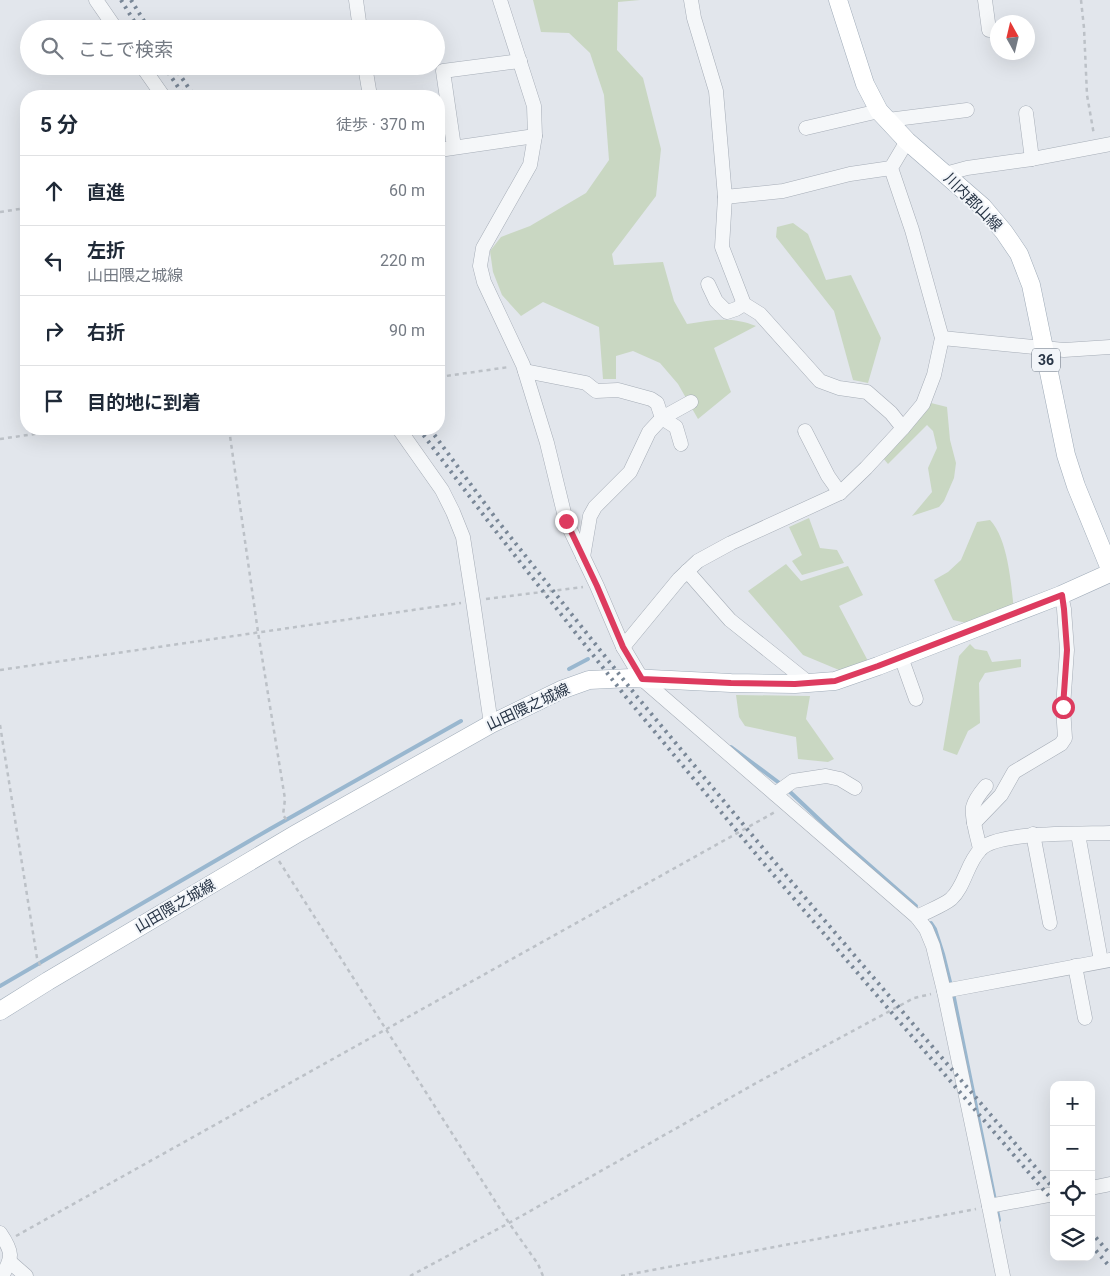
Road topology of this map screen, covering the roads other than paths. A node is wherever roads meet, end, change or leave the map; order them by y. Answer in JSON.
{"nodes":[{"id":1,"x":96,"y":0,"type":"edge"},
{"id":2,"x":356,"y":0,"type":"edge"},
{"id":3,"x":500,"y":0,"type":"edge"},
{"id":4,"x":692,"y":0,"type":"edge"},
{"id":5,"x":838,"y":0,"type":"edge"},
{"id":6,"x":985,"y":0,"type":"edge"},
{"id":7,"x":110,"y":20,"type":"edge"},
{"id":8,"x":359,"y":20,"type":"edge"},
{"id":9,"x":989,"y":30,"type":"dead end"},
{"id":10,"x":520,"y":61,"type":"junction"},
{"id":11,"x":445,"y":71,"type":"edge"},
{"id":12,"x":148,"y":75,"type":"edge"},
{"id":13,"x":366,"y":75,"type":"edge"},
{"id":14,"x":445,"y":75,"type":"edge"},
{"id":15,"x":159,"y":90,"type":"edge"},
{"id":16,"x":369,"y":90,"type":"edge"},
{"id":17,"x":967,"y":110,"type":"dead end"},
{"id":18,"x":1026,"y":113,"type":"dead end"},
{"id":19,"x":883,"y":115,"type":"junction"},
{"id":20,"x":806,"y":128,"type":"dead end"},
{"id":21,"x":535,"y":136,"type":"junction"},
{"id":22,"x":907,"y":141,"type":"junction"},
{"id":23,"x":1103,"y":145,"type":"edge"},
{"id":24,"x":454,"y":148,"type":"junction"},
{"id":25,"x":445,"y":149,"type":"edge"},
{"id":26,"x":1032,"y":159,"type":"junction"},
{"id":27,"x":891,"y":168,"type":"junction"},
{"id":28,"x":945,"y":174,"type":"junction"},
{"id":29,"x":725,"y":197,"type":"junction"},
{"id":30,"x":708,"y":284,"type":"dead end"},
{"id":31,"x":744,"y":304,"type":"junction"},
{"id":32,"x":942,"y":338,"type":"junction"},
{"id":33,"x":1043,"y":347,"type":"junction"},
{"id":34,"x":1110,"y":347,"type":"edge"},
{"id":35,"x":524,"y":368,"type":"junction"},
{"id":36,"x":691,"y":402,"type":"dead end"},
{"id":37,"x":662,"y":418,"type":"junction"},
{"id":38,"x":904,"y":428,"type":"junction"},
{"id":39,"x":805,"y":431,"type":"dead end"},
{"id":40,"x":403,"y":435,"type":"edge"},
{"id":41,"x":681,"y":444,"type":"dead end"},
{"id":42,"x":840,"y":493,"type":"junction"},
{"id":43,"x":583,"y":557,"type":"junction"},
{"id":44,"x":1110,"y":568,"type":"edge"},
{"id":45,"x":687,"y":571,"type":"junction"},
{"id":46,"x":1110,"y":573,"type":"edge"},
{"id":47,"x":1062,"y":595,"type":"junction"},
{"id":48,"x":623,"y":647,"type":"junction"},
{"id":49,"x":901,"y":657,"type":"junction"},
{"id":50,"x":642,"y":679,"type":"junction"},
{"id":51,"x":809,"y":683,"type":"junction"},
{"id":52,"x":916,"y":699,"type":"dead end"},
{"id":53,"x":491,"y":724,"type":"junction"},
{"id":54,"x":986,"y":786,"type":"dead end"},
{"id":55,"x":855,"y":788,"type":"dead end"},
{"id":56,"x":781,"y":789,"type":"junction"},
{"id":57,"x":974,"y":823,"type":"junction"},
{"id":58,"x":1110,"y":833,"type":"edge"},
{"id":59,"x":1033,"y":834,"type":"junction"},
{"id":60,"x":1078,"y":834,"type":"junction"},
{"id":61,"x":980,"y":849,"type":"junction"},
{"id":62,"x":917,"y":916,"type":"junction"},
{"id":63,"x":1050,"y":923,"type":"dead end"},
{"id":64,"x":1106,"y":961,"type":"edge"},
{"id":65,"x":1075,"y":966,"type":"junction"},
{"id":66,"x":949,"y":990,"type":"junction"},
{"id":67,"x":0,"y":1011,"type":"edge"},
{"id":68,"x":1085,"y":1018,"type":"dead end"},
{"id":69,"x":1110,"y":1184,"type":"edge"},
{"id":70,"x":1095,"y":1187,"type":"edge"},
{"id":71,"x":1050,"y":1195,"type":"edge"},
{"id":72,"x":993,"y":1205,"type":"junction"},
{"id":73,"x":3,"y":1237,"type":"edge"},
{"id":74,"x":6,"y":1269,"type":"edge"},
{"id":75,"x":26,"y":1276,"type":"edge"},
{"id":76,"x":1002,"y":1276,"type":"edge"}],
"edges":[{"from":1,"to":7,"type":"street"},
{"from":2,"to":8,"type":"street"},
{"from":3,"to":10,"type":"street"},
{"from":4,"to":29,"type":"street"},
{"from":5,"to":19,"type":"main road","name":"川内郡山線","number":"36"},
{"from":6,"to":9,"type":"street"},
{"from":10,"to":11,"type":"street"},
{"from":10,"to":21,"type":"street"},
{"from":12,"to":15,"type":"street"},
{"from":13,"to":16,"type":"street"},
{"from":14,"to":24,"type":"street"},
{"from":17,"to":19,"type":"street"},
{"from":18,"to":26,"type":"street"},
{"from":19,"to":20,"type":"street"},
{"from":19,"to":22,"type":"main road","name":"川内郡山線","number":"36"},
{"from":21,"to":24,"type":"street"},
{"from":21,"to":35,"type":"street"},
{"from":22,"to":27,"type":"street"},
{"from":22,"to":28,"type":"main road","name":"川内郡山線","number":"36"},
{"from":23,"to":26,"type":"street"},
{"from":24,"to":25,"type":"street"},
{"from":26,"to":28,"type":"street"},
{"from":27,"to":29,"type":"street"},
{"from":27,"to":32,"type":"street"},
{"from":28,"to":33,"type":"main road","name":"川内郡山線","number":"36"},
{"from":29,"to":31,"type":"street"},
{"from":30,"to":31,"type":"street"},
{"from":31,"to":38,"type":"street"},
{"from":32,"to":33,"type":"street"},
{"from":32,"to":38,"type":"street"},
{"from":33,"to":34,"type":"street"},
{"from":33,"to":44,"type":"main road","name":"川内郡山線","number":"36"},
{"from":35,"to":37,"type":"street"},
{"from":35,"to":43,"type":"street"},
{"from":36,"to":37,"type":"street"},
{"from":37,"to":41,"type":"street"},
{"from":37,"to":43,"type":"street"},
{"from":38,"to":42,"type":"street"},
{"from":39,"to":42,"type":"street"},
{"from":40,"to":53,"type":"street"},
{"from":42,"to":45,"type":"street"},
{"from":43,"to":48,"type":"street"},
{"from":45,"to":48,"type":"street"},
{"from":45,"to":51,"type":"street"},
{"from":46,"to":47,"type":"main road","name":"山田隈之城線"},
{"from":47,"to":49,"type":"main road","name":"山田隈之城線"},
{"from":47,"to":57,"type":"street"},
{"from":48,"to":50,"type":"street"},
{"from":49,"to":51,"type":"main road","name":"山田隈之城線"},
{"from":49,"to":52,"type":"street"},
{"from":50,"to":51,"type":"main road","name":"山田隈之城線"},
{"from":50,"to":53,"type":"main road","name":"山田隈之城線"},
{"from":50,"to":56,"type":"street"},
{"from":53,"to":67,"type":"main road","name":"山田隈之城線"},
{"from":54,"to":57,"type":"street"},
{"from":55,"to":56,"type":"street"},
{"from":56,"to":62,"type":"street"},
{"from":57,"to":61,"type":"street"},
{"from":58,"to":60,"type":"street"},
{"from":59,"to":60,"type":"street"},
{"from":59,"to":61,"type":"street"},
{"from":59,"to":63,"type":"street"},
{"from":60,"to":64,"type":"street"},
{"from":61,"to":62,"type":"street"},
{"from":62,"to":66,"type":"street"},
{"from":64,"to":65,"type":"street"},
{"from":65,"to":66,"type":"street"},
{"from":65,"to":68,"type":"street"},
{"from":66,"to":72,"type":"street"},
{"from":69,"to":70,"type":"street"},
{"from":71,"to":72,"type":"street"},
{"from":72,"to":76,"type":"street"},
{"from":73,"to":74,"type":"street"},
{"from":74,"to":75,"type":"street"}]}
